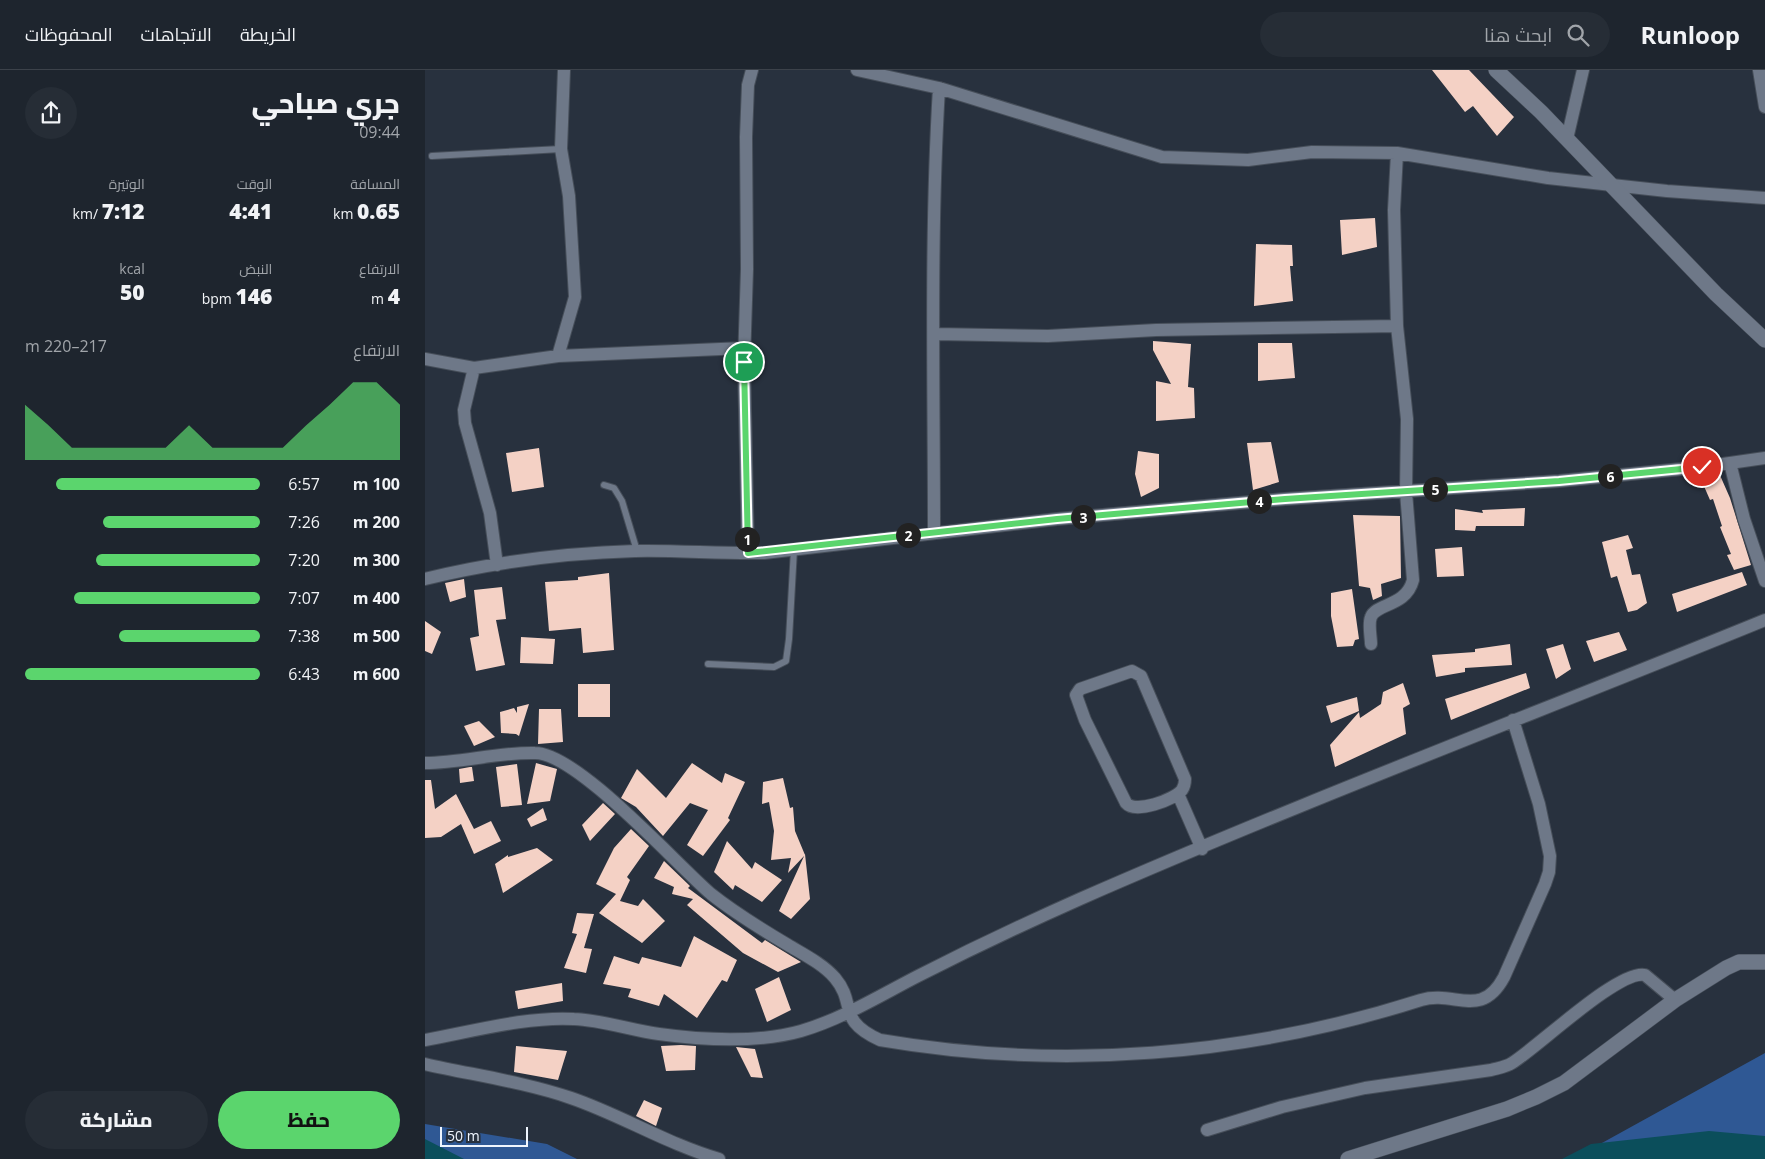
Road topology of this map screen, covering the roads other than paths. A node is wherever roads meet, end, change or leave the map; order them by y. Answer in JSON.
{"nodes":[{"id":1,"x":564,"y":70,"type":"edge"},
{"id":2,"x":752,"y":70,"type":"edge"},
{"id":3,"x":857,"y":70,"type":"edge"},
{"id":4,"x":1496,"y":70,"type":"edge"},
{"id":5,"x":1583,"y":70,"type":"edge"},
{"id":6,"x":1759,"y":70,"type":"edge"},
{"id":7,"x":939,"y":88,"type":"junction"},
{"id":8,"x":1765,"y":106,"type":"edge"},
{"id":9,"x":1567,"y":139,"type":"junction"},
{"id":10,"x":561,"y":149,"type":"junction"},
{"id":11,"x":1397,"y":153,"type":"junction"},
{"id":12,"x":432,"y":156,"type":"dead end"},
{"id":13,"x":1610,"y":185,"type":"junction"},
{"id":14,"x":1765,"y":198,"type":"edge"},
{"id":15,"x":1397,"y":326,"type":"junction"},
{"id":16,"x":935,"y":334,"type":"junction"},
{"id":17,"x":1765,"y":340,"type":"edge"},
{"id":18,"x":744,"y":348,"type":"junction"},
{"id":19,"x":558,"y":356,"type":"junction"},
{"id":20,"x":425,"y":359,"type":"edge"},
{"id":21,"x":474,"y":368,"type":"junction"},
{"id":22,"x":1765,"y":458,"type":"edge"},
{"id":23,"x":1730,"y":463,"type":"junction"},
{"id":24,"x":604,"y":485,"type":"dead end"},
{"id":25,"x":1406,"y":492,"type":"junction"},
{"id":26,"x":934,"y":532,"type":"junction"},
{"id":27,"x":793,"y":549,"type":"junction"},
{"id":28,"x":637,"y":551,"type":"junction"},
{"id":29,"x":748,"y":553,"type":"junction"},
{"id":30,"x":497,"y":565,"type":"junction"},
{"id":31,"x":425,"y":579,"type":"edge"},
{"id":32,"x":1765,"y":581,"type":"edge"},
{"id":33,"x":1765,"y":620,"type":"edge"},
{"id":34,"x":1371,"y":644,"type":"dead end"},
{"id":35,"x":708,"y":664,"type":"dead end"},
{"id":36,"x":1513,"y":720,"type":"junction"},
{"id":37,"x":425,"y":763,"type":"edge"},
{"id":38,"x":1178,"y":794,"type":"junction"},
{"id":39,"x":1201,"y":849,"type":"junction"},
{"id":40,"x":1765,"y":962,"type":"edge"},
{"id":41,"x":1675,"y":1000,"type":"junction"},
{"id":42,"x":847,"y":1012,"type":"junction"},
{"id":43,"x":425,"y":1040,"type":"edge"},
{"id":44,"x":425,"y":1064,"type":"edge"},
{"id":45,"x":1207,"y":1130,"type":"dead end"},
{"id":46,"x":719,"y":1159,"type":"edge"},
{"id":47,"x":1348,"y":1159,"type":"edge"}],
"edges":[{"from":1,"to":10,"type":"street"},
{"from":2,"to":18,"type":"street"},
{"from":3,"to":7,"type":"street"},
{"from":4,"to":9,"type":"street"},
{"from":5,"to":9,"type":"street"},
{"from":6,"to":8,"type":"street"},
{"from":7,"to":11,"type":"street"},
{"from":7,"to":16,"type":"street"},
{"from":9,"to":13,"type":"street"},
{"from":10,"to":12,"type":"lane"},
{"from":10,"to":19,"type":"street"},
{"from":11,"to":13,"type":"street"},
{"from":11,"to":15,"type":"street"},
{"from":13,"to":14,"type":"street"},
{"from":13,"to":17,"type":"street"},
{"from":15,"to":16,"type":"street"},
{"from":15,"to":25,"type":"street"},
{"from":16,"to":26,"type":"street"},
{"from":18,"to":19,"type":"street"},
{"from":18,"to":29,"type":"street"},
{"from":19,"to":21,"type":"street"},
{"from":20,"to":21,"type":"street"},
{"from":21,"to":30,"type":"street"},
{"from":22,"to":23,"type":"street"},
{"from":23,"to":25,"type":"street"},
{"from":23,"to":32,"type":"street"},
{"from":24,"to":28,"type":"lane"},
{"from":25,"to":26,"type":"street"},
{"from":25,"to":34,"type":"street"},
{"from":26,"to":27,"type":"street"},
{"from":27,"to":29,"type":"street"},
{"from":27,"to":35,"type":"lane"},
{"from":28,"to":29,"type":"street"},
{"from":28,"to":30,"type":"street"},
{"from":30,"to":31,"type":"street"},
{"from":33,"to":36,"type":"street"},
{"from":36,"to":39,"type":"street"},
{"from":36,"to":42,"type":"street"},
{"from":37,"to":42,"type":"street"},
{"from":38,"to":38,"type":"street"},
{"from":38,"to":39,"type":"street"},
{"from":39,"to":42,"type":"street"},
{"from":40,"to":41,"type":"street"},
{"from":41,"to":45,"type":"street"},
{"from":41,"to":47,"type":"street"},
{"from":42,"to":43,"type":"street"},
{"from":44,"to":46,"type":"street"}]}
